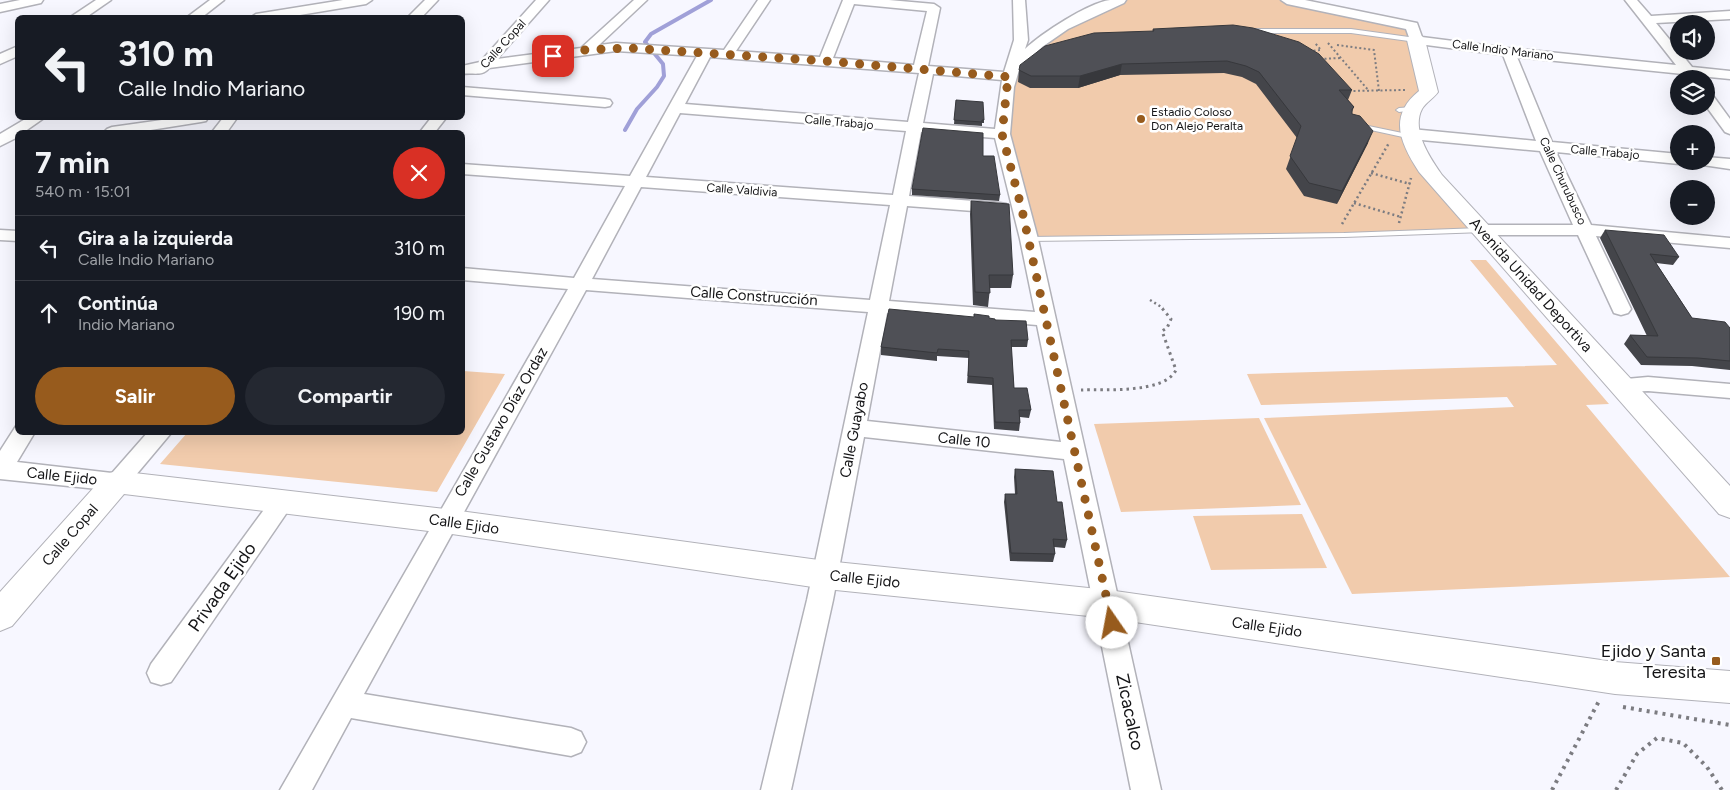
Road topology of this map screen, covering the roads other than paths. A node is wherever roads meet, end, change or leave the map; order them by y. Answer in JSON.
{"nodes":[{"id":1,"x":37,"y":0,"type":"edge"},
{"id":2,"x":105,"y":0,"type":"edge"},
{"id":3,"x":218,"y":0,"type":"edge"},
{"id":4,"x":324,"y":0,"type":"edge"},
{"id":5,"x":366,"y":0,"type":"edge"},
{"id":6,"x":432,"y":0,"type":"edge"},
{"id":7,"x":543,"y":0,"type":"edge"},
{"id":8,"x":641,"y":0,"type":"edge"},
{"id":9,"x":764,"y":0,"type":"edge"},
{"id":10,"x":850,"y":0,"type":"edge"},
{"id":11,"x":1019,"y":0,"type":"edge"},
{"id":12,"x":1120,"y":0,"type":"edge"},
{"id":13,"x":1287,"y":0,"type":"edge"},
{"id":14,"x":1632,"y":0,"type":"edge"},
{"id":15,"x":0,"y":8,"type":"edge"},
{"id":16,"x":312,"y":9,"type":"junction"},
{"id":17,"x":79,"y":15,"type":"edge"},
{"id":18,"x":196,"y":15,"type":"edge"},
{"id":19,"x":275,"y":15,"type":"edge"},
{"id":20,"x":305,"y":15,"type":"edge"},
{"id":21,"x":416,"y":15,"type":"edge"},
{"id":22,"x":1730,"y":15,"type":"edge"},
{"id":23,"x":1648,"y":20,"type":"junction"},
{"id":24,"x":1238,"y":32,"type":"edge"},
{"id":25,"x":1416,"y":40,"type":"junction"},
{"id":26,"x":584,"y":50,"type":"junction"},
{"id":27,"x":1508,"y":52,"type":"junction"},
{"id":28,"x":705,"y":54,"type":"junction"},
{"id":29,"x":727,"y":55,"type":"junction"},
{"id":30,"x":825,"y":61,"type":"junction"},
{"id":31,"x":484,"y":66,"type":"junction"},
{"id":32,"x":465,"y":69,"type":"edge"},
{"id":33,"x":923,"y":70,"type":"junction"},
{"id":34,"x":1687,"y":70,"type":"edge"},
{"id":35,"x":1670,"y":72,"type":"edge"},
{"id":36,"x":1715,"y":74,"type":"edge"},
{"id":37,"x":1730,"y":74,"type":"edge"},
{"id":38,"x":1010,"y":76,"type":"junction"},
{"id":39,"x":465,"y":87,"type":"edge"},
{"id":40,"x":465,"y":90,"type":"edge"},
{"id":41,"x":604,"y":103,"type":"dead end"},
{"id":42,"x":675,"y":108,"type":"junction"},
{"id":43,"x":1715,"y":108,"type":"edge"},
{"id":44,"x":35,"y":120,"type":"edge"},
{"id":45,"x":228,"y":120,"type":"edge"},
{"id":46,"x":437,"y":120,"type":"edge"},
{"id":47,"x":167,"y":121,"type":"edge"},
{"id":48,"x":1352,"y":124,"type":"edge"},
{"id":49,"x":914,"y":128,"type":"junction"},
{"id":50,"x":1730,"y":129,"type":"edge"},
{"id":51,"x":25,"y":130,"type":"edge"},
{"id":52,"x":122,"y":130,"type":"edge"},
{"id":53,"x":221,"y":130,"type":"edge"},
{"id":54,"x":429,"y":130,"type":"edge"},
{"id":55,"x":1002,"y":134,"type":"junction"},
{"id":56,"x":1406,"y":138,"type":"junction"},
{"id":57,"x":15,"y":140,"type":"edge"},
{"id":58,"x":1546,"y":147,"type":"junction"},
{"id":59,"x":6,"y":149,"type":"edge"},
{"id":60,"x":1670,"y":158,"type":"edge"},
{"id":61,"x":1715,"y":162,"type":"edge"},
{"id":62,"x":1730,"y":164,"type":"edge"},
{"id":63,"x":465,"y":170,"type":"edge"},
{"id":64,"x":635,"y":183,"type":"junction"},
{"id":65,"x":898,"y":201,"type":"junction"},
{"id":66,"x":1022,"y":210,"type":"junction"},
{"id":67,"x":1481,"y":230,"type":"junction"},
{"id":68,"x":1586,"y":230,"type":"junction"},
{"id":69,"x":0,"y":235,"type":"edge"},
{"id":70,"x":15,"y":236,"type":"edge"},
{"id":71,"x":1029,"y":238,"type":"junction"},
{"id":72,"x":1730,"y":243,"type":"edge"},
{"id":73,"x":468,"y":274,"type":"edge"},
{"id":74,"x":580,"y":284,"type":"junction"},
{"id":75,"x":880,"y":305,"type":"junction"},
{"id":76,"x":1621,"y":309,"type":"dead end"},
{"id":77,"x":1046,"y":319,"type":"junction"},
{"id":78,"x":1622,"y":385,"type":"junction"},
{"id":79,"x":1730,"y":391,"type":"edge"},
{"id":80,"x":854,"y":428,"type":"junction"},
{"id":81,"x":22,"y":435,"type":"edge"},
{"id":82,"x":158,"y":435,"type":"edge"},
{"id":83,"x":1074,"y":452,"type":"junction"},
{"id":84,"x":0,"y":469,"type":"edge"},
{"id":85,"x":117,"y":482,"type":"junction"},
{"id":86,"x":282,"y":502,"type":"junction"},
{"id":87,"x":1730,"y":506,"type":"edge"},
{"id":88,"x":445,"y":521,"type":"junction"},
{"id":89,"x":826,"y":575,"type":"junction"},
{"id":90,"x":1108,"y":604,"type":"junction"},
{"id":91,"x":0,"y":616,"type":"edge"},
{"id":92,"x":161,"y":673,"type":"dead end"},
{"id":93,"x":1730,"y":686,"type":"edge"},
{"id":94,"x":343,"y":704,"type":"junction"},
{"id":95,"x":571,"y":742,"type":"dead end"},
{"id":96,"x":295,"y":790,"type":"edge"},
{"id":97,"x":776,"y":790,"type":"edge"},
{"id":98,"x":1146,"y":790,"type":"edge"}],
"edges":[{"from":1,"to":15,"type":"street"},
{"from":2,"to":17,"type":"street"},
{"from":3,"to":18,"type":"street"},
{"from":4,"to":16,"type":"street"},
{"from":5,"to":16,"type":"street"},
{"from":6,"to":21,"type":"street"},
{"from":7,"to":31,"type":"street","name":"Calle Copal"},
{"from":8,"to":26,"type":"street"},
{"from":9,"to":29,"type":"street"},
{"from":10,"to":30,"type":"street"},
{"from":10,"to":33,"type":"street","name":"Calle Guayabo"},
{"from":11,"to":38,"type":"street"},
{"from":12,"to":38,"type":"street"},
{"from":13,"to":25,"type":"street"},
{"from":14,"to":23,"type":"street"},
{"from":16,"to":19,"type":"street"},
{"from":16,"to":20,"type":"street"},
{"from":22,"to":23,"type":"street"},
{"from":23,"to":34,"type":"street"},
{"from":24,"to":25,"type":"lane"},
{"from":25,"to":27,"type":"street","name":"Calle Indio Mariano"},
{"from":25,"to":56,"type":"street","name":"Avenida Unidad Deportiva"},
{"from":26,"to":28,"type":"street"},
{"from":26,"to":31,"type":"street"},
{"from":27,"to":35,"type":"street","name":"Calle Indio Mariano"},
{"from":27,"to":58,"type":"street","name":"Calle Churubusco"},
{"from":28,"to":29,"type":"street"},
{"from":28,"to":42,"type":"street","name":"Calle Gustavo Díaz Ordaz"},
{"from":29,"to":30,"type":"street"},
{"from":30,"to":33,"type":"street"},
{"from":31,"to":32,"type":"street"},
{"from":31,"to":39,"type":"street","name":"Calle Copal"},
{"from":33,"to":38,"type":"street"},
{"from":33,"to":49,"type":"street","name":"Calle Guayabo"},
{"from":36,"to":37,"type":"street","name":"Calle Indio Mariano"},
{"from":38,"to":55,"type":"street"},
{"from":40,"to":41,"type":"street"},
{"from":42,"to":49,"type":"street","name":"Calle Trabajo"},
{"from":42,"to":64,"type":"street","name":"Calle Gustavo Díaz Ordaz"},
{"from":43,"to":50,"type":"street"},
{"from":44,"to":51,"type":"street"},
{"from":45,"to":53,"type":"street"},
{"from":46,"to":54,"type":"street"},
{"from":47,"to":52,"type":"street"},
{"from":48,"to":56,"type":"lane"},
{"from":49,"to":55,"type":"street","name":"Calle Trabajo"},
{"from":49,"to":65,"type":"street","name":"Calle Guayabo"},
{"from":55,"to":66,"type":"street","name":"Zicacalco"},
{"from":56,"to":58,"type":"street","name":"Calle Trabajo"},
{"from":56,"to":67,"type":"street","name":"Avenida Unidad Deportiva"},
{"from":57,"to":59,"type":"street"},
{"from":58,"to":60,"type":"street","name":"Calle Trabajo"},
{"from":58,"to":68,"type":"street","name":"Calle Churubusco"},
{"from":61,"to":62,"type":"street"},
{"from":63,"to":64,"type":"street","name":"Calle Valdivia"},
{"from":64,"to":65,"type":"street","name":"Calle Valdivia"},
{"from":64,"to":74,"type":"street","name":"Calle Gustavo Díaz Ordaz"},
{"from":65,"to":66,"type":"street","name":"Calle Valdivia"},
{"from":65,"to":75,"type":"street","name":"Calle Guayabo"},
{"from":66,"to":71,"type":"street","name":"Zicacalco"},
{"from":67,"to":68,"type":"street"},
{"from":67,"to":71,"type":"lane"},
{"from":67,"to":78,"type":"street","name":"Avenida Unidad Deportiva"},
{"from":68,"to":72,"type":"street"},
{"from":68,"to":76,"type":"street","name":"Calle Churubusco"},
{"from":69,"to":70,"type":"street"},
{"from":71,"to":77,"type":"street","name":"Zicacalco"},
{"from":73,"to":74,"type":"street","name":"Calle Construcción"},
{"from":74,"to":75,"type":"street","name":"Calle Construcción"},
{"from":74,"to":88,"type":"street","name":"Calle Gustavo Díaz Ordaz"},
{"from":75,"to":77,"type":"street","name":"Calle Construcción"},
{"from":75,"to":80,"type":"street","name":"Calle Guayabo"},
{"from":77,"to":83,"type":"street","name":"Zicacalco"},
{"from":78,"to":79,"type":"street"},
{"from":78,"to":87,"type":"street","name":"Avenida Unidad Deportiva"},
{"from":80,"to":83,"type":"street","name":"Calle 10"},
{"from":80,"to":89,"type":"street","name":"Calle Guayabo"},
{"from":81,"to":84,"type":"street"},
{"from":82,"to":85,"type":"street","name":"Calle Copal"},
{"from":83,"to":90,"type":"street","name":"Zicacalco"},
{"from":84,"to":85,"type":"street","name":"Calle Ejido"},
{"from":85,"to":86,"type":"street","name":"Calle Ejido"},
{"from":85,"to":91,"type":"street","name":"Calle Copal"},
{"from":86,"to":88,"type":"street","name":"Calle Ejido"},
{"from":86,"to":92,"type":"street","name":"Privada Ejido"},
{"from":88,"to":89,"type":"street","name":"Calle Ejido"},
{"from":88,"to":94,"type":"street","name":"Calle Gustavo Díaz Ordaz"},
{"from":89,"to":90,"type":"street","name":"Calle Ejido"},
{"from":89,"to":97,"type":"street","name":"Calle Guayabo"},
{"from":90,"to":93,"type":"street","name":"Calle Ejido"},
{"from":90,"to":98,"type":"street","name":"Zicacalco"},
{"from":94,"to":95,"type":"street"},
{"from":94,"to":96,"type":"street","name":"Calle Gustavo Díaz Ordaz"}]}
